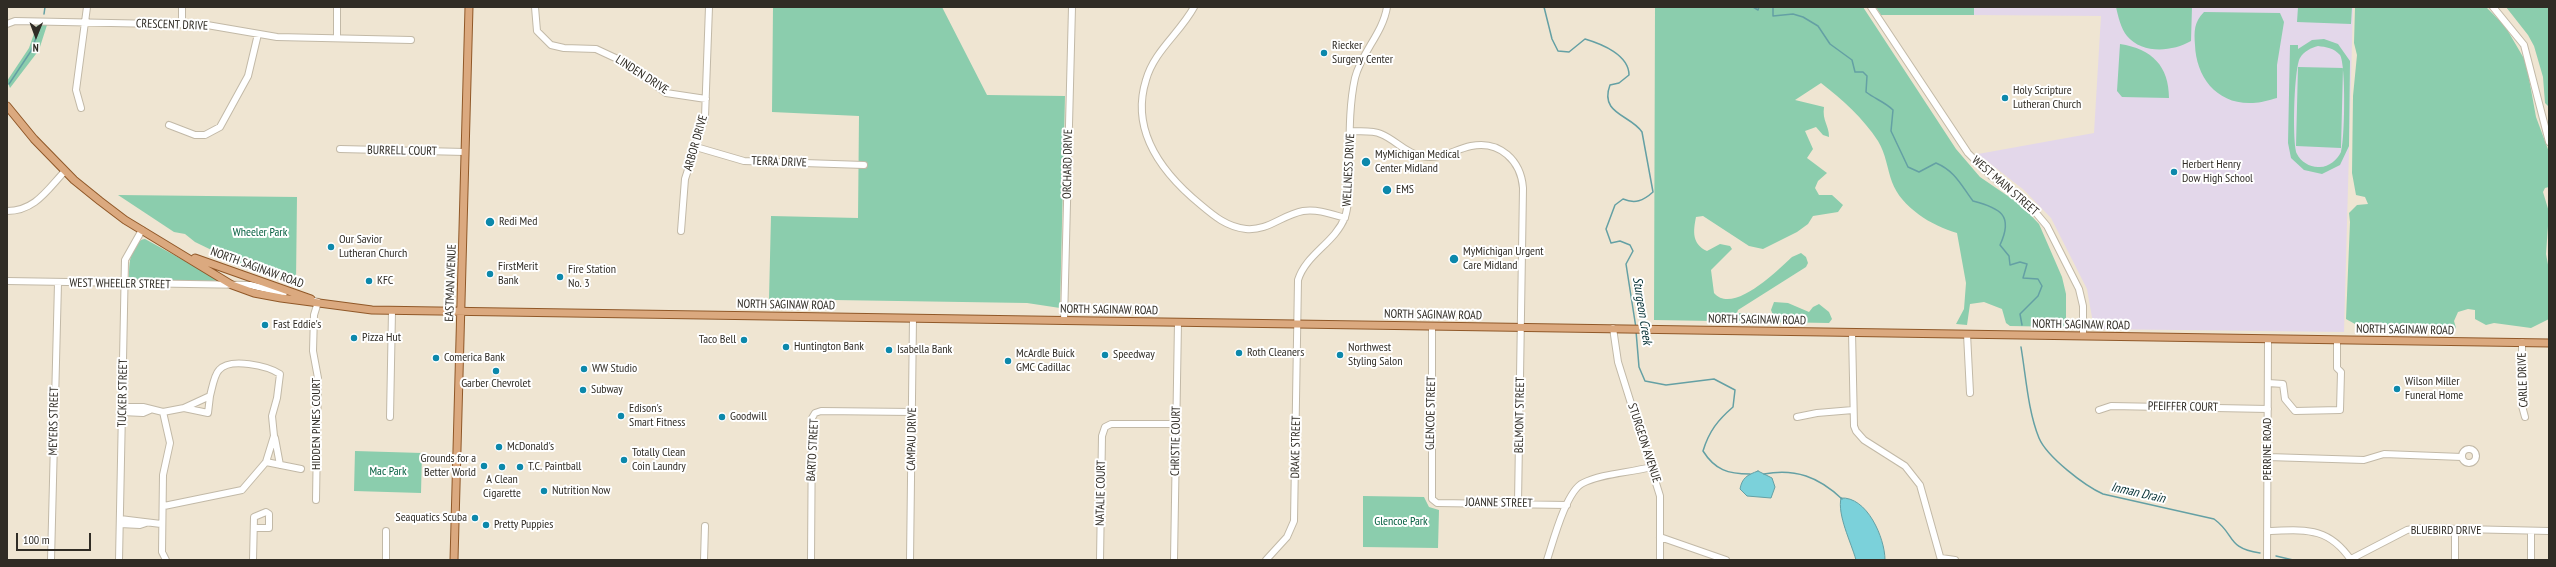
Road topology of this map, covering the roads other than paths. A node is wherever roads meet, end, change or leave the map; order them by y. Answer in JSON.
{"nodes":[{"id":1,"x":87,"y":7,"type":"edge"},
{"id":2,"x":182,"y":7,"type":"edge"},
{"id":3,"x":338,"y":7,"type":"edge"},
{"id":4,"x":469,"y":7,"type":"edge"},
{"id":5,"x":535,"y":7,"type":"edge"},
{"id":6,"x":709,"y":7,"type":"edge"},
{"id":7,"x":1072,"y":7,"type":"edge"},
{"id":8,"x":1194,"y":7,"type":"edge"},
{"id":9,"x":1387,"y":7,"type":"edge"},
{"id":10,"x":1871,"y":7,"type":"edge"},
{"id":11,"x":2493,"y":7,"type":"edge"},
{"id":12,"x":85,"y":22,"type":"junction"},
{"id":13,"x":7,"y":24,"type":"edge"},
{"id":14,"x":182,"y":24,"type":"junction"},
{"id":15,"x":258,"y":34,"type":"junction"},
{"id":16,"x":337,"y":38,"type":"junction"},
{"id":17,"x":411,"y":40,"type":"dead end"},
{"id":18,"x":706,"y":99,"type":"junction"},
{"id":19,"x":7,"y":106,"type":"edge"},
{"id":20,"x":82,"y":108,"type":"dead end"},
{"id":21,"x":169,"y":125,"type":"dead end"},
{"id":22,"x":1351,"y":131,"type":"junction"},
{"id":23,"x":2549,"y":142,"type":"edge"},
{"id":24,"x":696,"y":147,"type":"junction"},
{"id":25,"x":340,"y":149,"type":"dead end"},
{"id":26,"x":465,"y":152,"type":"junction"},
{"id":27,"x":864,"y":165,"type":"dead end"},
{"id":28,"x":65,"y":171,"type":"junction"},
{"id":29,"x":7,"y":211,"type":"edge"},
{"id":30,"x":1344,"y":218,"type":"junction"},
{"id":31,"x":142,"y":230,"type":"junction"},
{"id":32,"x":681,"y":231,"type":"dead end"},
{"id":33,"x":187,"y":256,"type":"junction"},
{"id":34,"x":7,"y":281,"type":"edge"},
{"id":35,"x":58,"y":283,"type":"junction"},
{"id":36,"x":125,"y":285,"type":"junction"},
{"id":37,"x":232,"y":285,"type":"junction"},
{"id":38,"x":318,"y":302,"type":"junction"},
{"id":39,"x":392,"y":311,"type":"junction"},
{"id":40,"x":461,"y":311,"type":"junction"},
{"id":41,"x":913,"y":318,"type":"junction"},
{"id":42,"x":1064,"y":321,"type":"junction"},
{"id":43,"x":1178,"y":322,"type":"junction"},
{"id":44,"x":1297,"y":324,"type":"junction"},
{"id":45,"x":1432,"y":326,"type":"junction"},
{"id":46,"x":1522,"y":327,"type":"junction"},
{"id":47,"x":1613,"y":328,"type":"junction"},
{"id":48,"x":1852,"y":332,"type":"junction"},
{"id":49,"x":1967,"y":334,"type":"junction"},
{"id":50,"x":2082,"y":336,"type":"junction"},
{"id":51,"x":2268,"y":339,"type":"junction"},
{"id":52,"x":2338,"y":340,"type":"junction"},
{"id":53,"x":2522,"y":342,"type":"junction"},
{"id":54,"x":2549,"y":343,"type":"edge"},
{"id":55,"x":2268,"y":383,"type":"junction"},
{"id":56,"x":1970,"y":393,"type":"dead end"},
{"id":57,"x":210,"y":396,"type":"junction"},
{"id":58,"x":184,"y":408,"type":"junction"},
{"id":59,"x":2268,"y":408,"type":"junction"},
{"id":60,"x":122,"y":409,"type":"junction"},
{"id":61,"x":1853,"y":410,"type":"junction"},
{"id":62,"x":2098,"y":410,"type":"dead end"},
{"id":63,"x":163,"y":412,"type":"junction"},
{"id":64,"x":912,"y":412,"type":"junction"},
{"id":65,"x":390,"y":417,"type":"dead end"},
{"id":66,"x":1797,"y":417,"type":"dead end"},
{"id":67,"x":2525,"y":417,"type":"dead end"},
{"id":68,"x":1176,"y":424,"type":"junction"},
{"id":69,"x":274,"y":436,"type":"junction"},
{"id":70,"x":2268,"y":457,"type":"junction"},
{"id":71,"x":2462,"y":457,"type":"dead end"},
{"id":72,"x":266,"y":462,"type":"junction"},
{"id":73,"x":280,"y":465,"type":"junction"},
{"id":74,"x":1651,"y":466,"type":"junction"},
{"id":75,"x":301,"y":469,"type":"dead end"},
{"id":76,"x":1432,"y":499,"type":"joint"},
{"id":77,"x":316,"y":500,"type":"dead end"},
{"id":78,"x":1518,"y":503,"type":"junction"},
{"id":79,"x":1567,"y":505,"type":"junction"},
{"id":80,"x":164,"y":506,"type":"junction"},
{"id":81,"x":120,"y":522,"type":"junction"},
{"id":82,"x":161,"y":524,"type":"junction"},
{"id":83,"x":705,"y":526,"type":"dead end"},
{"id":84,"x":254,"y":528,"type":"dead end"},
{"id":85,"x":2455,"y":530,"type":"junction"},
{"id":86,"x":386,"y":531,"type":"dead end"},
{"id":87,"x":2267,"y":531,"type":"junction"},
{"id":88,"x":2531,"y":531,"type":"junction"},
{"id":89,"x":2549,"y":531,"type":"edge"},
{"id":90,"x":1660,"y":537,"type":"junction"},
{"id":91,"x":1271,"y":558,"type":"edge"},
{"id":92,"x":1941,"y":559,"type":"edge"},
{"id":93,"x":51,"y":560,"type":"edge"},
{"id":94,"x":119,"y":560,"type":"edge"},
{"id":95,"x":166,"y":560,"type":"edge"},
{"id":96,"x":253,"y":560,"type":"edge"},
{"id":97,"x":386,"y":560,"type":"edge"},
{"id":98,"x":454,"y":560,"type":"edge"},
{"id":99,"x":704,"y":560,"type":"edge"},
{"id":100,"x":811,"y":560,"type":"edge"},
{"id":101,"x":910,"y":560,"type":"edge"},
{"id":102,"x":1100,"y":560,"type":"edge"},
{"id":103,"x":1174,"y":560,"type":"edge"},
{"id":104,"x":1547,"y":560,"type":"edge"},
{"id":105,"x":1660,"y":560,"type":"edge"},
{"id":106,"x":1726,"y":560,"type":"edge"},
{"id":107,"x":1955,"y":560,"type":"edge"},
{"id":108,"x":2267,"y":560,"type":"edge"},
{"id":109,"x":2351,"y":560,"type":"edge"},
{"id":110,"x":2455,"y":560,"type":"edge"},
{"id":111,"x":2531,"y":560,"type":"edge"}],
"edges":[{"from":1,"to":12,"type":"street"},
{"from":2,"to":14,"type":"street"},
{"from":3,"to":16,"type":"street"},
{"from":4,"to":26,"type":"main road","name":"EASTMAN AVENUE"},
{"from":5,"to":18,"type":"street","name":"LINDEN DRIVE"},
{"from":6,"to":18,"type":"street","name":"ARBOR DRIVE"},
{"from":7,"to":42,"type":"street","name":"ORCHARD DRIVE"},
{"from":8,"to":30,"type":"street"},
{"from":9,"to":22,"type":"street","name":"WELLNESS DRIVE"},
{"from":10,"to":50,"type":"street","name":"WEST MAIN STREET"},
{"from":11,"to":23,"type":"street"},
{"from":12,"to":13,"type":"street","name":"CRESCENT DRIVE"},
{"from":12,"to":14,"type":"street","name":"CRESCENT DRIVE"},
{"from":12,"to":20,"type":"street"},
{"from":14,"to":15,"type":"street","name":"CRESCENT DRIVE"},
{"from":15,"to":16,"type":"street","name":"CRESCENT DRIVE"},
{"from":15,"to":21,"type":"street"},
{"from":16,"to":17,"type":"street","name":"CRESCENT DRIVE"},
{"from":18,"to":24,"type":"street","name":"ARBOR DRIVE"},
{"from":19,"to":28,"type":"main road","name":"NORTH SAGINAW ROAD"},
{"from":22,"to":30,"type":"street","name":"WELLNESS DRIVE"},
{"from":22,"to":46,"type":"street","name":"BELMONT STREET"},
{"from":24,"to":27,"type":"street","name":"TERRA DRIVE"},
{"from":24,"to":32,"type":"street","name":"ARBOR DRIVE"},
{"from":25,"to":26,"type":"street","name":"BURRELL COURT"},
{"from":26,"to":40,"type":"main road","name":"EASTMAN AVENUE"},
{"from":28,"to":29,"type":"street"},
{"from":28,"to":31,"type":"main road","name":"NORTH SAGINAW ROAD"},
{"from":30,"to":44,"type":"street","name":"WELLNESS DRIVE"},
{"from":31,"to":33,"type":"main road","name":"NORTH SAGINAW ROAD"},
{"from":31,"to":36,"type":"street","name":"TUCKER STREET"},
{"from":33,"to":37,"type":"main road","name":"NORTH SAGINAW ROAD"},
{"from":33,"to":38,"type":"main road","name":"NORTH SAGINAW ROAD"},
{"from":34,"to":35,"type":"street","name":"WEST WHEELER STREET"},
{"from":35,"to":36,"type":"street","name":"WEST WHEELER STREET"},
{"from":35,"to":93,"type":"street","name":"MEYERS STREET"},
{"from":36,"to":37,"type":"street","name":"WEST WHEELER STREET"},
{"from":36,"to":60,"type":"street","name":"TUCKER STREET"},
{"from":37,"to":38,"type":"main road","name":"NORTH SAGINAW ROAD"},
{"from":38,"to":39,"type":"main road","name":"NORTH SAGINAW ROAD"},
{"from":38,"to":77,"type":"street","name":"HIDDEN PINES COURT"},
{"from":39,"to":40,"type":"main road","name":"NORTH SAGINAW ROAD"},
{"from":39,"to":65,"type":"street"},
{"from":40,"to":41,"type":"main road","name":"NORTH SAGINAW ROAD"},
{"from":40,"to":98,"type":"main road","name":"EASTMAN AVENUE"},
{"from":41,"to":42,"type":"main road","name":"NORTH SAGINAW ROAD"},
{"from":41,"to":64,"type":"street","name":"CAMPAU DRIVE"},
{"from":42,"to":43,"type":"main road","name":"NORTH SAGINAW ROAD"},
{"from":43,"to":44,"type":"main road","name":"NORTH SAGINAW ROAD"},
{"from":43,"to":68,"type":"street","name":"CHRISTIE COURT"},
{"from":44,"to":45,"type":"main road","name":"NORTH SAGINAW ROAD"},
{"from":44,"to":91,"type":"street","name":"DRAKE STREET"},
{"from":45,"to":46,"type":"main road","name":"NORTH SAGINAW ROAD"},
{"from":45,"to":76,"type":"street","name":"GLENCOE STREET"},
{"from":46,"to":47,"type":"main road","name":"NORTH SAGINAW ROAD"},
{"from":46,"to":78,"type":"street","name":"BELMONT STREET"},
{"from":47,"to":48,"type":"main road","name":"NORTH SAGINAW ROAD"},
{"from":47,"to":74,"type":"street","name":"STURGEON AVENUE"},
{"from":48,"to":49,"type":"main road","name":"NORTH SAGINAW ROAD"},
{"from":48,"to":61,"type":"street"},
{"from":49,"to":50,"type":"main road","name":"NORTH SAGINAW ROAD"},
{"from":49,"to":56,"type":"street"},
{"from":50,"to":51,"type":"main road","name":"NORTH SAGINAW ROAD"},
{"from":51,"to":52,"type":"main road","name":"NORTH SAGINAW ROAD"},
{"from":51,"to":55,"type":"street","name":"PERRINE ROAD"},
{"from":52,"to":53,"type":"main road","name":"NORTH SAGINAW ROAD"},
{"from":52,"to":55,"type":"street"},
{"from":53,"to":54,"type":"main road","name":"NORTH SAGINAW ROAD"},
{"from":53,"to":67,"type":"street","name":"CARLE DRIVE"},
{"from":55,"to":59,"type":"street","name":"PERRINE ROAD"},
{"from":57,"to":58,"type":"street"},
{"from":57,"to":58,"type":"street"},
{"from":57,"to":69,"type":"street"},
{"from":58,"to":63,"type":"street"},
{"from":59,"to":62,"type":"street","name":"PFEIFFER COURT"},
{"from":59,"to":70,"type":"street","name":"PERRINE ROAD"},
{"from":60,"to":63,"type":"street"},
{"from":60,"to":81,"type":"street","name":"TUCKER STREET"},
{"from":61,"to":66,"type":"street"},
{"from":61,"to":92,"type":"street"},
{"from":63,"to":80,"type":"street"},
{"from":64,"to":100,"type":"street","name":"BARTO STREET"},
{"from":64,"to":101,"type":"street","name":"CAMPAU DRIVE"},
{"from":68,"to":102,"type":"street","name":"NATALIE COURT"},
{"from":68,"to":103,"type":"street","name":"CHRISTIE COURT"},
{"from":69,"to":72,"type":"street"},
{"from":69,"to":73,"type":"street"},
{"from":70,"to":71,"type":"street"},
{"from":70,"to":87,"type":"street","name":"PERRINE ROAD"},
{"from":72,"to":73,"type":"street"},
{"from":72,"to":80,"type":"street"},
{"from":73,"to":75,"type":"street"},
{"from":74,"to":79,"type":"street"},
{"from":74,"to":90,"type":"street","name":"STURGEON AVENUE"},
{"from":76,"to":78,"type":"street","name":"JOANNE STREET"},
{"from":78,"to":79,"type":"street","name":"JOANNE STREET"},
{"from":79,"to":104,"type":"street"},
{"from":80,"to":82,"type":"street"},
{"from":81,"to":82,"type":"street"},
{"from":81,"to":94,"type":"street","name":"TUCKER STREET"},
{"from":82,"to":95,"type":"street"},
{"from":83,"to":99,"type":"street"},
{"from":84,"to":96,"type":"street"},
{"from":85,"to":88,"type":"street","name":"BLUEBIRD DRIVE"},
{"from":85,"to":109,"type":"street","name":"BLUEBIRD DRIVE"},
{"from":85,"to":110,"type":"street"},
{"from":86,"to":97,"type":"street"},
{"from":87,"to":108,"type":"street","name":"PERRINE ROAD"},
{"from":87,"to":109,"type":"street"},
{"from":88,"to":89,"type":"street","name":"BLUEBIRD DRIVE"},
{"from":88,"to":111,"type":"street"},
{"from":90,"to":105,"type":"street","name":"STURGEON AVENUE"},
{"from":90,"to":106,"type":"street"},
{"from":92,"to":107,"type":"street"}]}
